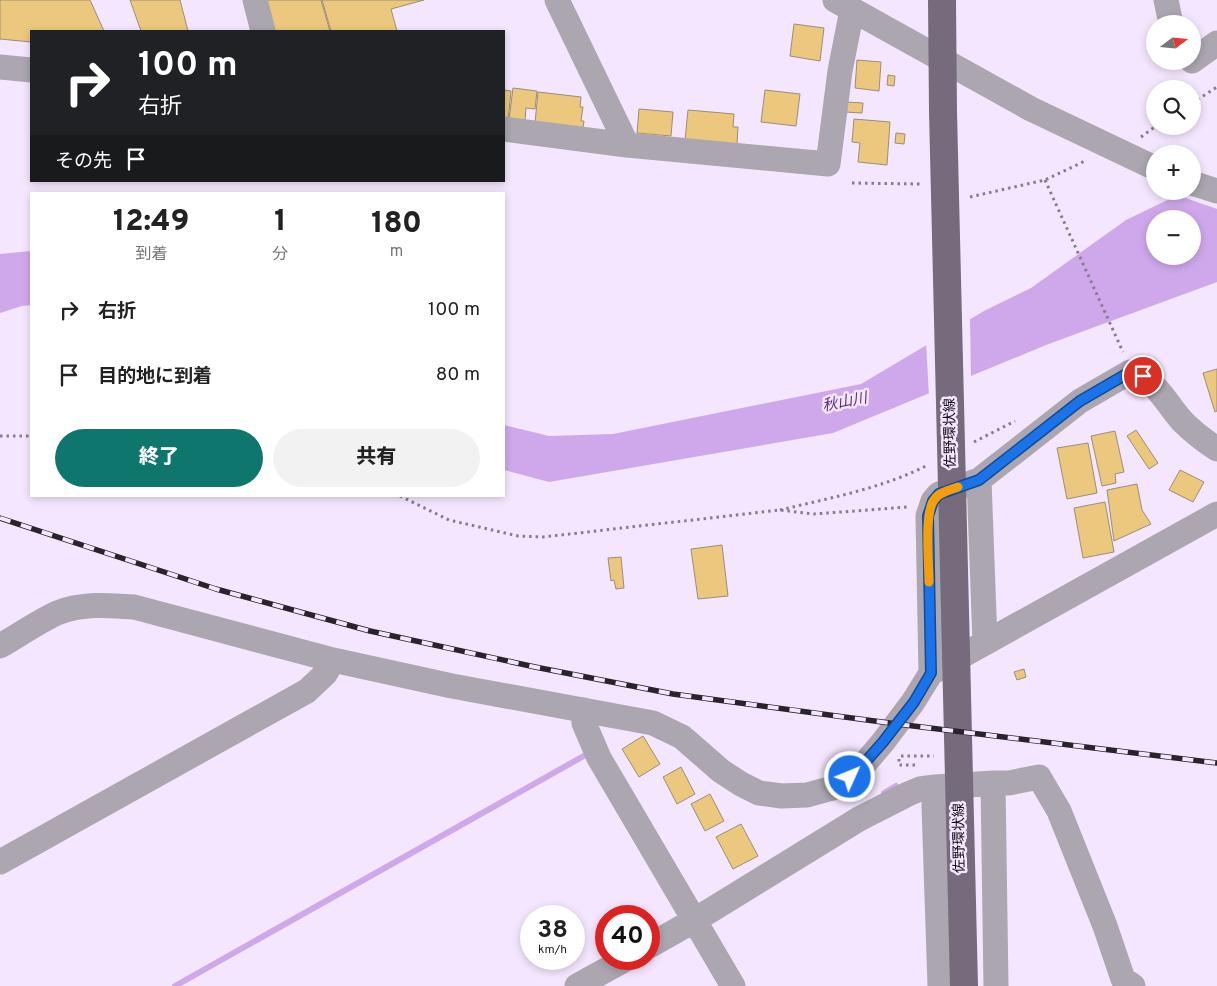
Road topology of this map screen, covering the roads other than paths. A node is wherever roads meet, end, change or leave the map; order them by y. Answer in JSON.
{"nodes":[{"id":1,"x":255,"y":0,"type":"edge"},
{"id":2,"x":557,"y":0,"type":"edge"},
{"id":3,"x":942,"y":0,"type":"edge"},
{"id":4,"x":1166,"y":0,"type":"edge"},
{"id":5,"x":844,"y":5,"type":"edge"},
{"id":6,"x":1169,"y":15,"type":"edge"},
{"id":7,"x":263,"y":30,"type":"edge"},
{"id":8,"x":1217,"y":43,"type":"edge"},
{"id":9,"x":1201,"y":55,"type":"edge"},
{"id":10,"x":943,"y":60,"type":"junction"},
{"id":11,"x":0,"y":67,"type":"edge"},
{"id":12,"x":30,"y":70,"type":"edge"},
{"id":13,"x":505,"y":129,"type":"edge"},
{"id":14,"x":627,"y":145,"type":"junction"},
{"id":15,"x":1146,"y":160,"type":"edge"},
{"id":16,"x":1201,"y":186,"type":"edge"},
{"id":17,"x":1217,"y":190,"type":"edge"},
{"id":18,"x":1217,"y":449,"type":"edge"},
{"id":19,"x":979,"y":480,"type":"junction"},
{"id":20,"x":1217,"y":514,"type":"edge"},
{"id":21,"x":985,"y":642,"type":"junction"},
{"id":22,"x":0,"y":646,"type":"edge"},
{"id":23,"x":333,"y":660,"type":"junction"},
{"id":24,"x":931,"y":673,"type":"junction"},
{"id":25,"x":584,"y":710,"type":"junction"},
{"id":26,"x":993,"y":783,"type":"junction"},
{"id":27,"x":840,"y":786,"type":"junction"},
{"id":28,"x":935,"y":787,"type":"junction"},
{"id":29,"x":859,"y":819,"type":"junction"},
{"id":30,"x":0,"y":862,"type":"edge"},
{"id":31,"x":695,"y":920,"type":"junction"},
{"id":32,"x":660,"y":940,"type":"edge"},
{"id":33,"x":606,"y":970,"type":"edge"},
{"id":34,"x":577,"y":986,"type":"edge"},
{"id":35,"x":733,"y":986,"type":"edge"},
{"id":36,"x":940,"y":986,"type":"edge"},
{"id":37,"x":964,"y":986,"type":"edge"},
{"id":38,"x":996,"y":986,"type":"edge"},
{"id":39,"x":1133,"y":986,"type":"edge"}],
"edges":[{"from":1,"to":7,"type":"street"},
{"from":2,"to":14,"type":"street"},
{"from":3,"to":10,"type":"main road","name":"佐野環状線"},
{"from":4,"to":6,"type":"street"},
{"from":5,"to":10,"type":"street"},
{"from":5,"to":14,"type":"street"},
{"from":8,"to":9,"type":"street"},
{"from":10,"to":15,"type":"street"},
{"from":10,"to":37,"type":"main road","name":"佐野環状線"},
{"from":11,"to":12,"type":"street"},
{"from":13,"to":14,"type":"street"},
{"from":16,"to":17,"type":"street"},
{"from":18,"to":19,"type":"street"},
{"from":19,"to":21,"type":"street"},
{"from":19,"to":24,"type":"street"},
{"from":20,"to":21,"type":"street"},
{"from":21,"to":24,"type":"street"},
{"from":22,"to":23,"type":"street"},
{"from":23,"to":25,"type":"street"},
{"from":23,"to":30,"type":"street"},
{"from":24,"to":27,"type":"street"},
{"from":25,"to":27,"type":"street"},
{"from":25,"to":31,"type":"street"},
{"from":26,"to":28,"type":"street"},
{"from":26,"to":38,"type":"street"},
{"from":26,"to":39,"type":"street"},
{"from":27,"to":29,"type":"street"},
{"from":28,"to":29,"type":"street"},
{"from":28,"to":36,"type":"street"},
{"from":29,"to":31,"type":"street"},
{"from":31,"to":32,"type":"street"},
{"from":31,"to":35,"type":"street"},
{"from":33,"to":34,"type":"street"}]}
